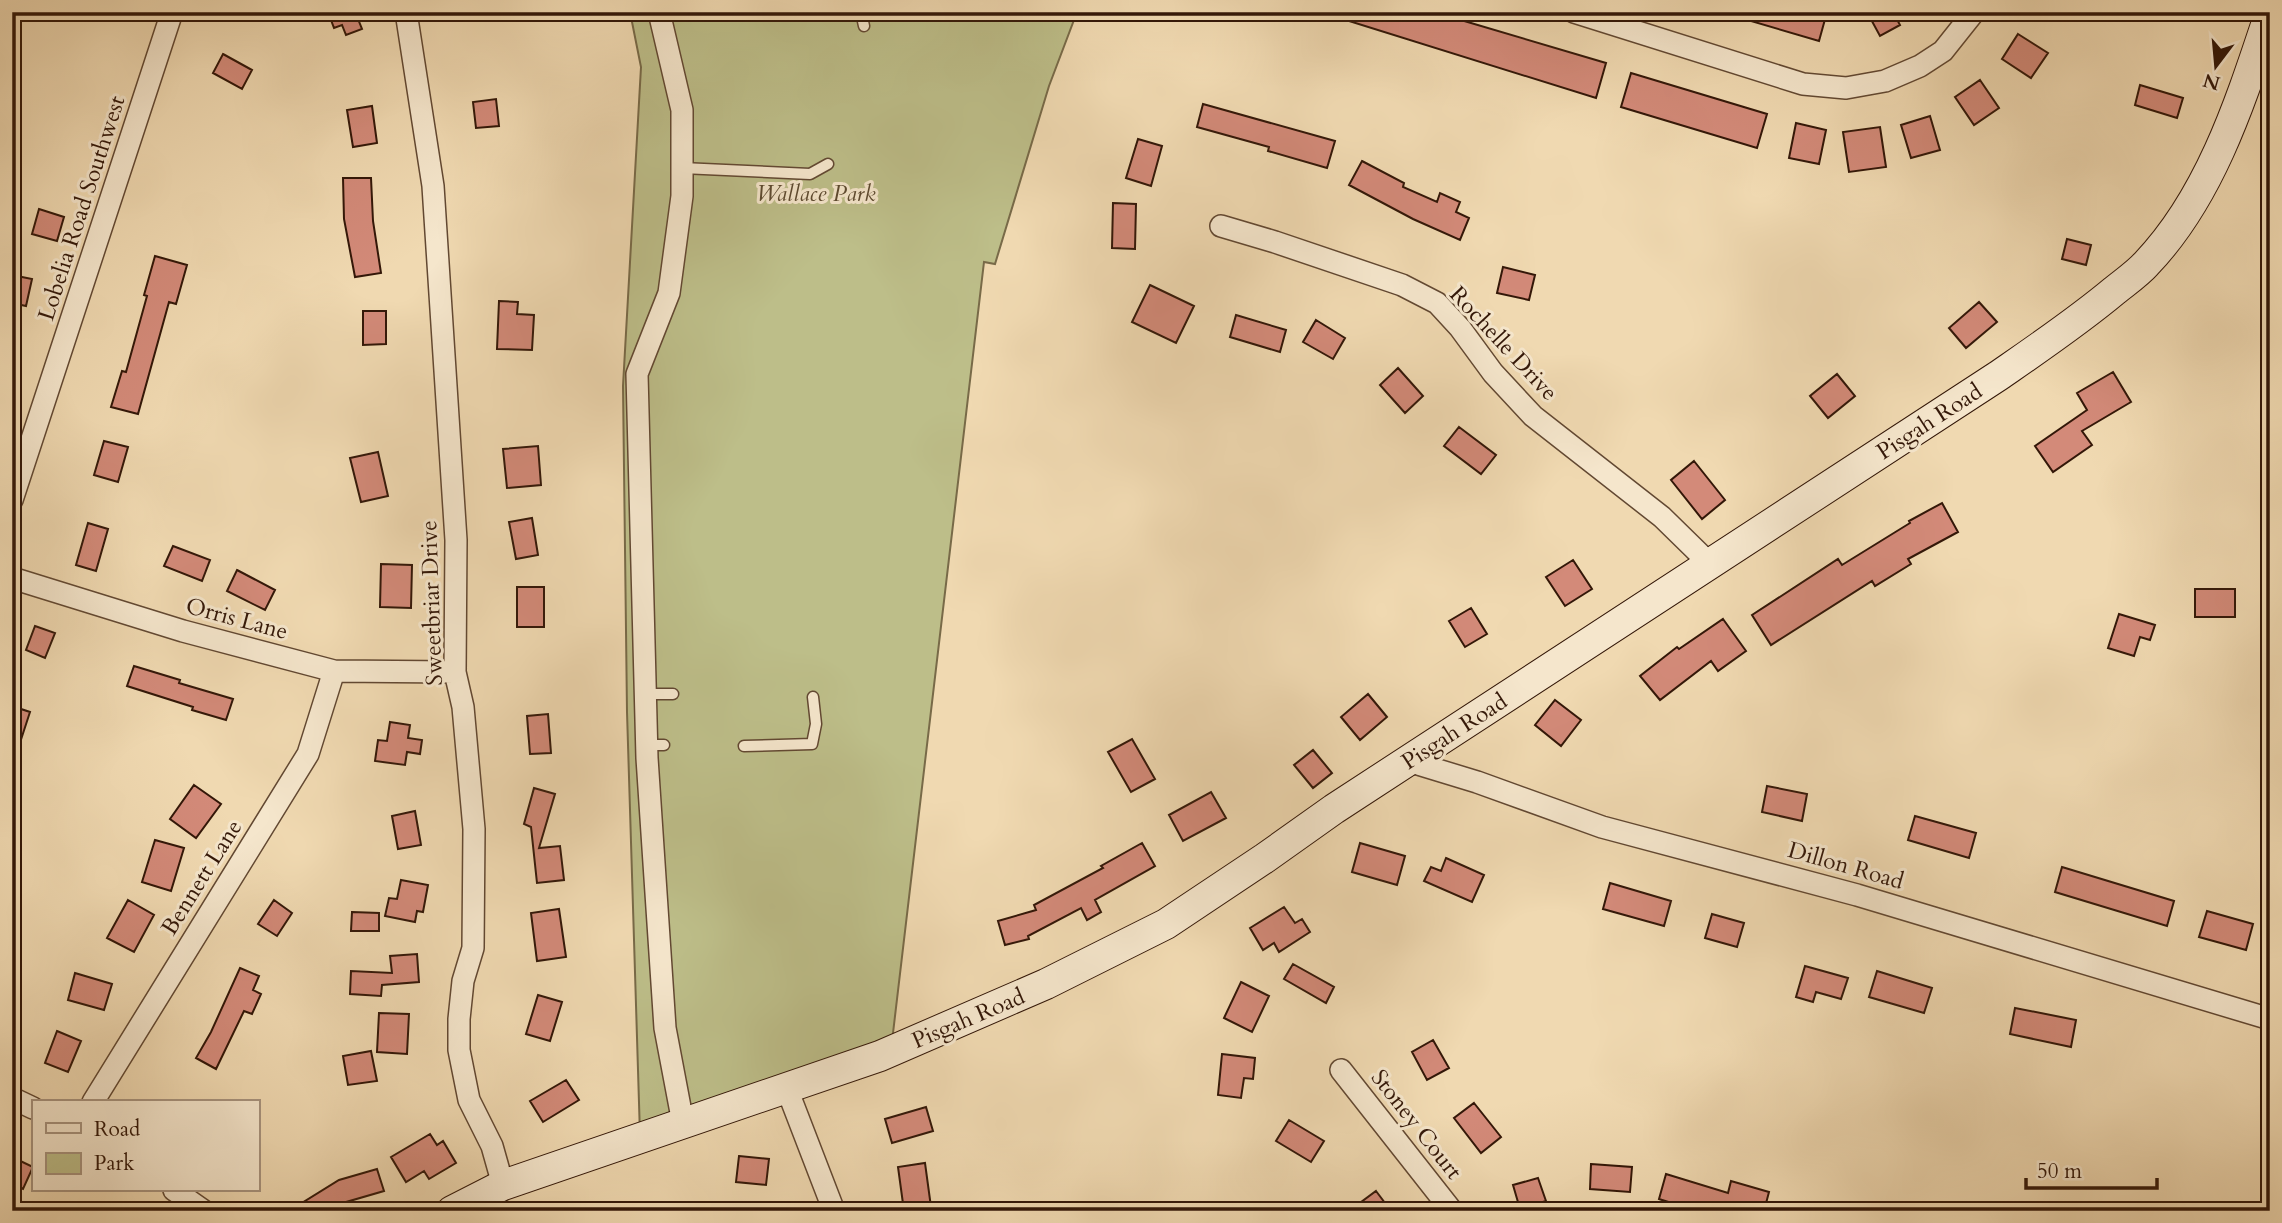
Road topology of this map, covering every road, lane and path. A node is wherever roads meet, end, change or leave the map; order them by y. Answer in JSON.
{"nodes":[{"id":1,"x":172,"y":12,"type":"edge"},
{"id":2,"x":406,"y":12,"type":"edge"},
{"id":3,"x":659,"y":12,"type":"edge"},
{"id":4,"x":862,"y":12,"type":"edge"},
{"id":5,"x":1574,"y":12,"type":"edge"},
{"id":6,"x":1973,"y":12,"type":"edge"},
{"id":7,"x":2270,"y":12,"type":"edge"},
{"id":8,"x":864,"y":26,"type":"dead end"},
{"id":9,"x":828,"y":164,"type":"dead end"},
{"id":10,"x":682,"y":168,"type":"junction"},
{"id":11,"x":1221,"y":226,"type":"dead end"},
{"id":12,"x":12,"y":500,"type":"edge"},
{"id":13,"x":1709,"y":564,"type":"junction"},
{"id":14,"x":12,"y":578,"type":"edge"},
{"id":15,"x":334,"y":671,"type":"junction"},
{"id":16,"x":455,"y":673,"type":"junction"},
{"id":17,"x":645,"y":694,"type":"junction"},
{"id":18,"x":673,"y":694,"type":"dead end"},
{"id":19,"x":813,"y":697,"type":"dead end"},
{"id":20,"x":744,"y":746,"type":"dead end"},
{"id":21,"x":1408,"y":761,"type":"junction"},
{"id":22,"x":2270,"y":1020,"type":"edge"},
{"id":23,"x":1341,"y":1070,"type":"dead end"},
{"id":24,"x":787,"y":1089,"type":"junction"},
{"id":25,"x":12,"y":1098,"type":"edge"},
{"id":26,"x":94,"y":1100,"type":"edge"},
{"id":27,"x":32,"y":1108,"type":"edge"},
{"id":28,"x":683,"y":1123,"type":"junction"},
{"id":29,"x":502,"y":1185,"type":"junction"},
{"id":30,"x":177,"y":1192,"type":"edge"},
{"id":31,"x":204,"y":1211,"type":"edge"},
{"id":32,"x":452,"y":1211,"type":"edge"},
{"id":33,"x":834,"y":1211,"type":"edge"},
{"id":34,"x":1452,"y":1211,"type":"edge"}],
"edges":[{"from":1,"to":12,"type":"street","name":"Lobelia Road Southwest"},
{"from":2,"to":16,"type":"street","name":"Sweetbriar Drive"},
{"from":3,"to":10,"type":"street"},
{"from":4,"to":8,"type":"lane"},
{"from":5,"to":6,"type":"street"},
{"from":7,"to":13,"type":"street","name":"Pisgah Road"},
{"from":9,"to":10,"type":"lane"},
{"from":10,"to":17,"type":"street"},
{"from":11,"to":13,"type":"street","name":"Rochelle Drive"},
{"from":13,"to":21,"type":"street","name":"Pisgah Road"},
{"from":14,"to":15,"type":"street","name":"Orris Lane"},
{"from":15,"to":16,"type":"street","name":"Orris Lane"},
{"from":15,"to":26,"type":"street","name":"Bennett Lane"},
{"from":16,"to":29,"type":"street","name":"Sweetbriar Drive"},
{"from":17,"to":18,"type":"lane"},
{"from":17,"to":28,"type":"street"},
{"from":19,"to":20,"type":"lane"},
{"from":21,"to":22,"type":"street","name":"Dillon Road"},
{"from":21,"to":24,"type":"street","name":"Pisgah Road"},
{"from":23,"to":34,"type":"street","name":"Stoney Court"},
{"from":24,"to":28,"type":"street","name":"Pisgah Road"},
{"from":24,"to":33,"type":"street"},
{"from":25,"to":27,"type":"street"},
{"from":28,"to":29,"type":"street","name":"Pisgah Road"},
{"from":29,"to":32,"type":"street","name":"Pisgah Road"},
{"from":30,"to":31,"type":"street"}]}
